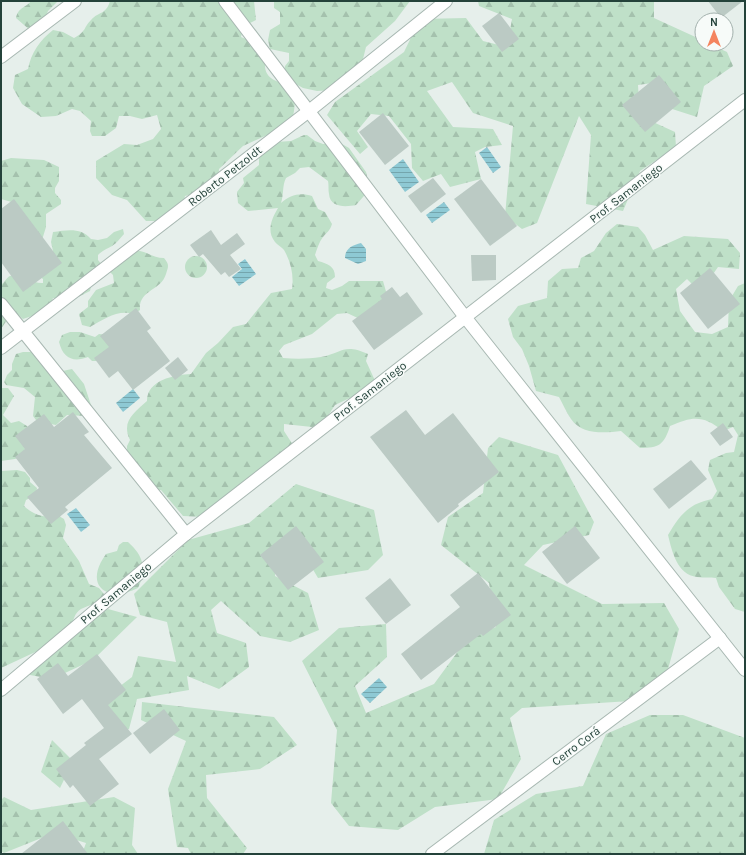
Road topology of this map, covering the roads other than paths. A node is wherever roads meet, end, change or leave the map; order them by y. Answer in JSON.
{"nodes":[{"id":1,"x":75,"y":1,"type":"edge"},
{"id":2,"x":225,"y":1,"type":"edge"},
{"id":3,"x":446,"y":1,"type":"edge"},
{"id":4,"x":1,"y":58,"type":"edge"},
{"id":5,"x":745,"y":100,"type":"edge"},
{"id":6,"x":308,"y":111,"type":"junction"},
{"id":7,"x":1,"y":304,"type":"edge"},
{"id":8,"x":465,"y":318,"type":"junction"},
{"id":9,"x":23,"y":331,"type":"junction"},
{"id":10,"x":1,"y":348,"type":"edge"},
{"id":11,"x":186,"y":534,"type":"junction"},
{"id":12,"x":720,"y":638,"type":"junction"},
{"id":13,"x":745,"y":670,"type":"edge"},
{"id":14,"x":1,"y":690,"type":"edge"},
{"id":15,"x":432,"y":854,"type":"edge"}],
"edges":[{"from":1,"to":4,"type":"street"},
{"from":2,"to":6,"type":"street"},
{"from":3,"to":6,"type":"street","name":"Roberto Petzoldt"},
{"from":5,"to":8,"type":"street","name":"Prof. Samaniego"},
{"from":6,"to":8,"type":"street"},
{"from":6,"to":9,"type":"street","name":"Roberto Petzoldt"},
{"from":7,"to":9,"type":"street"},
{"from":8,"to":11,"type":"street","name":"Prof. Samaniego"},
{"from":8,"to":12,"type":"street"},
{"from":9,"to":10,"type":"street","name":"Roberto Petzoldt"},
{"from":9,"to":11,"type":"street"},
{"from":11,"to":14,"type":"street","name":"Prof. Samaniego"},
{"from":12,"to":13,"type":"street"},
{"from":12,"to":15,"type":"street","name":"Cerro Corá"}]}
